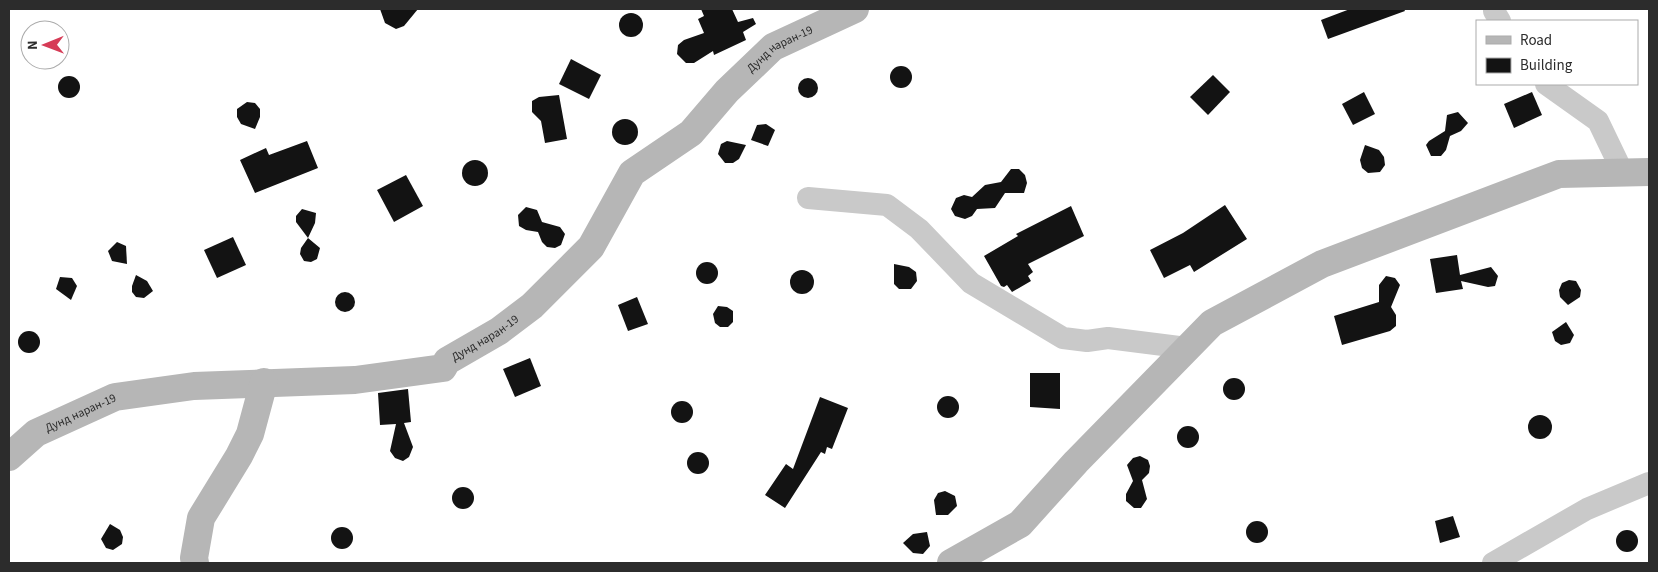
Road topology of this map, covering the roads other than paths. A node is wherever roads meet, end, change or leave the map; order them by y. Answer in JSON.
{"nodes":[{"id":1,"x":855,"y":9,"type":"edge"},
{"id":2,"x":1547,"y":85,"type":"edge"},
{"id":3,"x":1649,"y":172,"type":"edge"},
{"id":4,"x":1622,"y":173,"type":"junction"},
{"id":5,"x":808,"y":198,"type":"dead end"},
{"id":6,"x":1187,"y":348,"type":"junction"},
{"id":7,"x":264,"y":382,"type":"junction"},
{"id":8,"x":9,"y":457,"type":"edge"},
{"id":9,"x":1649,"y":483,"type":"edge"},
{"id":10,"x":195,"y":563,"type":"edge"},
{"id":11,"x":951,"y":563,"type":"edge"},
{"id":12,"x":1493,"y":563,"type":"edge"}],
"edges":[{"from":1,"to":7,"type":"street","name":"Дунд наран-19"},
{"from":2,"to":4,"type":"street"},
{"from":3,"to":4,"type":"street"},
{"from":4,"to":6,"type":"street"},
{"from":5,"to":6,"type":"street"},
{"from":6,"to":11,"type":"street"},
{"from":7,"to":8,"type":"street","name":"Дунд наран-19"},
{"from":7,"to":10,"type":"street"},
{"from":9,"to":12,"type":"street"}]}
